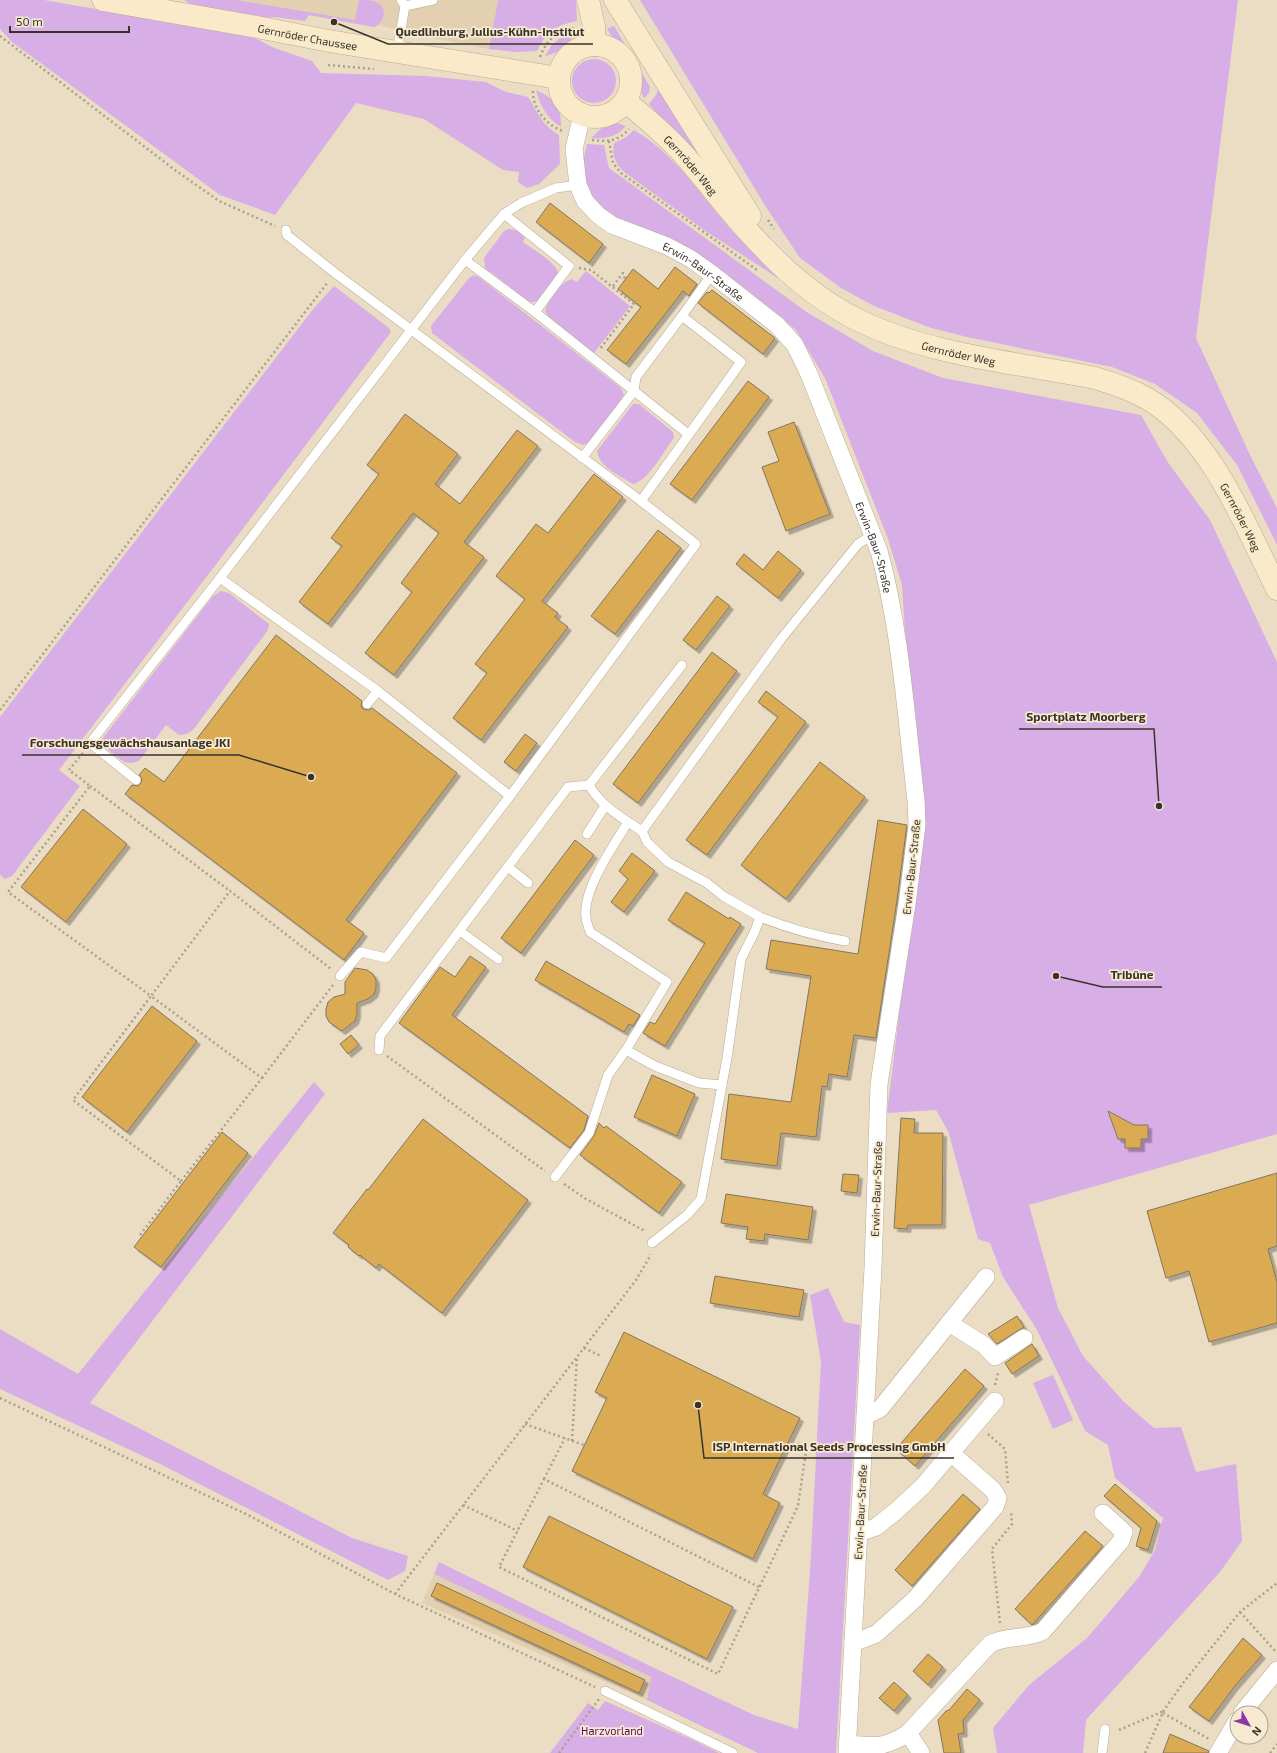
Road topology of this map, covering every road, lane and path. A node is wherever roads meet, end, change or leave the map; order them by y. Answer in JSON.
{"nodes":[{"id":1,"x":103,"y":0,"type":"edge"},
{"id":2,"x":433,"y":0,"type":"edge"},
{"id":3,"x":588,"y":0,"type":"edge"},
{"id":4,"x":615,"y":0,"type":"edge"},
{"id":5,"x":403,"y":3,"type":"edge"},
{"id":6,"x":168,"y":5,"type":"edge"},
{"id":7,"x":582,"y":27,"type":"dead end"},
{"id":8,"x":0,"y":36,"type":"edge"},
{"id":9,"x":595,"y":45,"type":"junction"},
{"id":10,"x":397,"y":52,"type":"junction"},
{"id":11,"x":540,"y":57,"type":"dead end"},
{"id":12,"x":559,"y":78,"type":"junction"},
{"id":13,"x":533,"y":88,"type":"dead end"},
{"id":14,"x":625,"y":101,"type":"junction"},
{"id":15,"x":582,"y":115,"type":"junction"},
{"id":16,"x":563,"y":131,"type":"dead end"},
{"id":17,"x":609,"y":141,"type":"dead end"},
{"id":18,"x":578,"y":185,"type":"junction"},
{"id":19,"x":504,"y":214,"type":"junction"},
{"id":20,"x":764,"y":215,"type":"dead end"},
{"id":21,"x":286,"y":230,"type":"joint"},
{"id":22,"x":769,"y":240,"type":"junction"},
{"id":23,"x":465,"y":260,"type":"junction"},
{"id":24,"x":569,"y":266,"type":"junction"},
{"id":25,"x":335,"y":273,"type":"junction"},
{"id":26,"x":712,"y":274,"type":"junction"},
{"id":27,"x":764,"y":274,"type":"dead end"},
{"id":28,"x":625,"y":279,"type":"dead end"},
{"id":29,"x":613,"y":286,"type":"junction"},
{"id":30,"x":535,"y":312,"type":"junction"},
{"id":31,"x":682,"y":316,"type":"junction"},
{"id":32,"x":412,"y":330,"type":"junction"},
{"id":33,"x":592,"y":359,"type":"junction"},
{"id":34,"x":634,"y":391,"type":"junction"},
{"id":35,"x":688,"y":434,"type":"junction"},
{"id":36,"x":582,"y":458,"type":"junction"},
{"id":37,"x":641,"y":501,"type":"junction"},
{"id":38,"x":872,"y":535,"type":"junction"},
{"id":39,"x":220,"y":578,"type":"junction"},
{"id":40,"x":1277,"y":589,"type":"edge"},
{"id":41,"x":682,"y":665,"type":"dead end"},
{"id":42,"x":378,"y":691,"type":"junction"},
{"id":43,"x":367,"y":704,"type":"dead end"},
{"id":44,"x":0,"y":710,"type":"edge"},
{"id":45,"x":90,"y":743,"type":"junction"},
{"id":46,"x":136,"y":780,"type":"dead end"},
{"id":47,"x":589,"y":785,"type":"junction"},
{"id":48,"x":90,"y":786,"type":"junction"},
{"id":49,"x":510,"y":796,"type":"junction"},
{"id":50,"x":605,"y":806,"type":"junction"},
{"id":51,"x":628,"y":822,"type":"junction"},
{"id":52,"x":642,"y":831,"type":"junction"},
{"id":53,"x":587,"y":834,"type":"dead end"},
{"id":54,"x":508,"y":867,"type":"junction"},
{"id":55,"x":528,"y":883,"type":"dead end"},
{"id":56,"x":230,"y":891,"type":"junction"},
{"id":57,"x":760,"y":917,"type":"junction"},
{"id":58,"x":460,"y":931,"type":"junction"},
{"id":59,"x":845,"y":941,"type":"dead end"},
{"id":60,"x":498,"y":959,"type":"dead end"},
{"id":61,"x":340,"y":976,"type":"junction"},
{"id":62,"x":151,"y":996,"type":"junction"},
{"id":63,"x":379,"y":1050,"type":"joint"},
{"id":64,"x":626,"y":1050,"type":"junction"},
{"id":65,"x":262,"y":1078,"type":"junction"},
{"id":66,"x":722,"y":1085,"type":"junction"},
{"id":67,"x":554,"y":1177,"type":"junction"},
{"id":68,"x":181,"y":1181,"type":"junction"},
{"id":69,"x":140,"y":1235,"type":"dead end"},
{"id":70,"x":652,"y":1243,"type":"junction"},
{"id":71,"x":986,"y":1277,"type":"dead end"},
{"id":72,"x":949,"y":1323,"type":"junction"},
{"id":73,"x":1024,"y":1338,"type":"dead end"},
{"id":74,"x":584,"y":1348,"type":"junction"},
{"id":75,"x":998,"y":1354,"type":"junction"},
{"id":76,"x":577,"y":1356,"type":"junction"},
{"id":77,"x":601,"y":1356,"type":"dead end"},
{"id":78,"x":0,"y":1398,"type":"edge"},
{"id":79,"x":993,"y":1403,"type":"joint"},
{"id":80,"x":865,"y":1416,"type":"junction"},
{"id":81,"x":525,"y":1424,"type":"junction"},
{"id":82,"x":565,"y":1438,"type":"junction"},
{"id":83,"x":572,"y":1440,"type":"junction"},
{"id":84,"x":798,"y":1443,"type":"dead end"},
{"id":85,"x":584,"y":1445,"type":"dead end"},
{"id":86,"x":951,"y":1452,"type":"junction"},
{"id":87,"x":544,"y":1479,"type":"junction"},
{"id":88,"x":463,"y":1505,"type":"junction"},
{"id":89,"x":1103,"y":1513,"type":"dead end"},
{"id":90,"x":518,"y":1531,"type":"junction"},
{"id":91,"x":859,"y":1533,"type":"junction"},
{"id":92,"x":1277,"y":1583,"type":"edge"},
{"id":93,"x":759,"y":1587,"type":"junction"},
{"id":94,"x":395,"y":1594,"type":"junction"},
{"id":95,"x":1240,"y":1612,"type":"junction"},
{"id":96,"x":853,"y":1643,"type":"junction"},
{"id":97,"x":1277,"y":1653,"type":"edge"},
{"id":98,"x":1277,"y":1670,"type":"edge"},
{"id":99,"x":605,"y":1691,"type":"junction"},
{"id":100,"x":1249,"y":1705,"type":"edge"},
{"id":101,"x":1164,"y":1712,"type":"junction"},
{"id":102,"x":1105,"y":1730,"type":"dead end"},
{"id":103,"x":1119,"y":1730,"type":"dead end"},
{"id":104,"x":908,"y":1733,"type":"junction"},
{"id":105,"x":1229,"y":1734,"type":"edge"},
{"id":106,"x":1277,"y":1744,"type":"edge"},
{"id":107,"x":848,"y":1748,"type":"edge"},
{"id":108,"x":1220,"y":1749,"type":"edge"},
{"id":109,"x":559,"y":1753,"type":"edge"},
{"id":110,"x":733,"y":1753,"type":"edge"},
{"id":111,"x":921,"y":1753,"type":"edge"},
{"id":112,"x":1102,"y":1753,"type":"edge"},
{"id":113,"x":1145,"y":1753,"type":"edge"},
{"id":114,"x":1270,"y":1753,"type":"edge"}],
"edges":[{"from":1,"to":6,"type":"main road","name":"Gernröder Chaussee"},
{"from":2,"to":5,"type":"lane"},
{"from":3,"to":9,"type":"main road"},
{"from":4,"to":22,"type":"main road"},
{"from":5,"to":10,"type":"lane"},
{"from":6,"to":10,"type":"main road","name":"Gernröder Chaussee"},
{"from":7,"to":11,"type":"path"},
{"from":8,"to":21,"type":"path"},
{"from":9,"to":12,"type":"main road"},
{"from":9,"to":14,"type":"main road"},
{"from":10,"to":12,"type":"main road","name":"Gernröder Chaussee"},
{"from":12,"to":15,"type":"main road"},
{"from":13,"to":16,"type":"path"},
{"from":14,"to":15,"type":"main road"},
{"from":14,"to":22,"type":"main road","name":"Gernröder Weg"},
{"from":15,"to":18,"type":"street","name":"Erwin-Baur-Straße"},
{"from":17,"to":27,"type":"path"},
{"from":18,"to":19,"type":"lane"},
{"from":18,"to":26,"type":"street","name":"Erwin-Baur-Straße"},
{"from":19,"to":23,"type":"lane"},
{"from":19,"to":24,"type":"lane"},
{"from":20,"to":22,"type":"path"},
{"from":21,"to":25,"type":"lane"},
{"from":22,"to":40,"type":"main road","name":"Gernröder Weg"},
{"from":23,"to":30,"type":"lane"},
{"from":23,"to":32,"type":"lane"},
{"from":24,"to":29,"type":"path"},
{"from":24,"to":30,"type":"lane"},
{"from":25,"to":32,"type":"lane"},
{"from":25,"to":44,"type":"path"},
{"from":26,"to":31,"type":"lane"},
{"from":26,"to":38,"type":"street","name":"Erwin-Baur-Straße"},
{"from":28,"to":29,"type":"path"},
{"from":29,"to":33,"type":"path"},
{"from":30,"to":33,"type":"lane"},
{"from":31,"to":34,"type":"lane"},
{"from":31,"to":35,"type":"lane"},
{"from":32,"to":36,"type":"lane"},
{"from":32,"to":39,"type":"lane"},
{"from":33,"to":34,"type":"lane"},
{"from":34,"to":35,"type":"lane"},
{"from":34,"to":36,"type":"lane"},
{"from":35,"to":37,"type":"lane"},
{"from":36,"to":37,"type":"lane"},
{"from":37,"to":49,"type":"lane"},
{"from":38,"to":52,"type":"lane"},
{"from":38,"to":80,"type":"street","name":"Erwin-Baur-Straße"},
{"from":39,"to":42,"type":"lane"},
{"from":39,"to":45,"type":"lane"},
{"from":41,"to":47,"type":"lane"},
{"from":42,"to":43,"type":"lane"},
{"from":42,"to":49,"type":"lane"},
{"from":45,"to":46,"type":"lane"},
{"from":45,"to":48,"type":"path"},
{"from":47,"to":50,"type":"lane"},
{"from":47,"to":54,"type":"lane"},
{"from":48,"to":56,"type":"path"},
{"from":48,"to":62,"type":"path"},
{"from":49,"to":61,"type":"lane"},
{"from":50,"to":51,"type":"lane"},
{"from":50,"to":53,"type":"lane"},
{"from":51,"to":52,"type":"lane"},
{"from":51,"to":64,"type":"lane"},
{"from":52,"to":57,"type":"lane"},
{"from":54,"to":55,"type":"lane"},
{"from":54,"to":58,"type":"lane"},
{"from":56,"to":61,"type":"path"},
{"from":56,"to":62,"type":"path"},
{"from":57,"to":59,"type":"lane"},
{"from":57,"to":66,"type":"lane"},
{"from":58,"to":60,"type":"lane"},
{"from":58,"to":63,"type":"lane"},
{"from":61,"to":65,"type":"path"},
{"from":62,"to":65,"type":"path"},
{"from":62,"to":68,"type":"path"},
{"from":63,"to":67,"type":"path"},
{"from":64,"to":66,"type":"lane"},
{"from":64,"to":67,"type":"lane"},
{"from":65,"to":68,"type":"path"},
{"from":66,"to":70,"type":"lane"},
{"from":67,"to":70,"type":"path"},
{"from":68,"to":69,"type":"path"},
{"from":70,"to":74,"type":"path"},
{"from":71,"to":72,"type":"street"},
{"from":72,"to":75,"type":"street"},
{"from":72,"to":80,"type":"street"},
{"from":73,"to":75,"type":"street"},
{"from":74,"to":76,"type":"path"},
{"from":74,"to":77,"type":"path"},
{"from":75,"to":79,"type":"path"},
{"from":76,"to":81,"type":"path"},
{"from":76,"to":83,"type":"path"},
{"from":78,"to":94,"type":"path"},
{"from":79,"to":86,"type":"street"},
{"from":80,"to":91,"type":"street","name":"Erwin-Baur-Straße"},
{"from":81,"to":82,"type":"path"},
{"from":81,"to":88,"type":"path"},
{"from":82,"to":83,"type":"path"},
{"from":82,"to":87,"type":"path"},
{"from":83,"to":85,"type":"path"},
{"from":84,"to":93,"type":"path"},
{"from":86,"to":91,"type":"street"},
{"from":86,"to":96,"type":"street"},
{"from":87,"to":90,"type":"path"},
{"from":87,"to":93,"type":"path"},
{"from":88,"to":90,"type":"path"},
{"from":88,"to":94,"type":"path"},
{"from":89,"to":104,"type":"street"},
{"from":90,"to":93,"type":"path"},
{"from":91,"to":96,"type":"street","name":"Erwin-Baur-Straße"},
{"from":92,"to":95,"type":"path"},
{"from":94,"to":99,"type":"path"},
{"from":95,"to":97,"type":"path"},
{"from":95,"to":101,"type":"path"},
{"from":96,"to":107,"type":"street","name":"Erwin-Baur-Straße"},
{"from":98,"to":100,"type":"street"},
{"from":99,"to":109,"type":"path"},
{"from":99,"to":110,"type":"lane"},
{"from":101,"to":103,"type":"path"},
{"from":101,"to":108,"type":"path"},
{"from":101,"to":113,"type":"path"},
{"from":102,"to":112,"type":"lane"},
{"from":104,"to":107,"type":"street"},
{"from":104,"to":111,"type":"street"},
{"from":105,"to":108,"type":"street"},
{"from":106,"to":114,"type":"path"}]}
